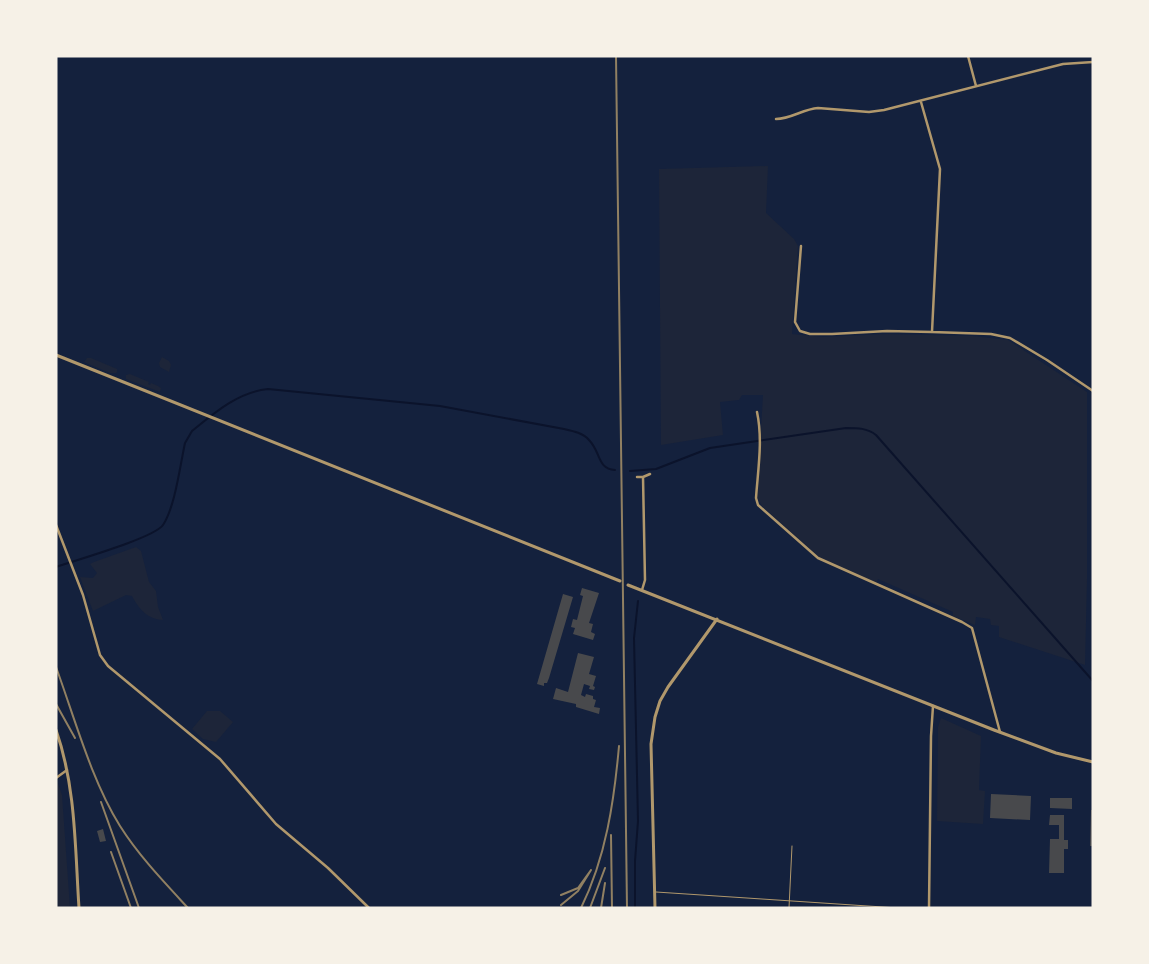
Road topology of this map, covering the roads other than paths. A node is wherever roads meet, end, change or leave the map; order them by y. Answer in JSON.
{"nodes":[{"id":1,"x":968,"y":56,"type":"edge"},
{"id":2,"x":1093,"y":62,"type":"edge"},
{"id":3,"x":976,"y":86,"type":"junction"},
{"id":4,"x":921,"y":102,"type":"junction"},
{"id":5,"x":776,"y":119,"type":"dead end"},
{"id":6,"x":801,"y":246,"type":"dead end"},
{"id":7,"x":932,"y":332,"type":"junction"},
{"id":8,"x":56,"y":355,"type":"edge"},
{"id":9,"x":1093,"y":391,"type":"edge"},
{"id":10,"x":756,"y":412,"type":"dead end"},
{"id":11,"x":650,"y":474,"type":"dead end"},
{"id":12,"x":636,"y":476,"type":"dead end"},
{"id":13,"x":643,"y":477,"type":"junction"},
{"id":14,"x":56,"y":525,"type":"edge"},
{"id":15,"x":620,"y":582,"type":"dead end"},
{"id":16,"x":628,"y":585,"type":"dead end"},
{"id":17,"x":642,"y":590,"type":"junction"},
{"id":18,"x":717,"y":620,"type":"junction"},
{"id":19,"x":933,"y":706,"type":"junction"},
{"id":20,"x":56,"y":730,"type":"edge"},
{"id":21,"x":1000,"y":732,"type":"junction"},
{"id":22,"x":1093,"y":762,"type":"edge"},
{"id":23,"x":68,"y":770,"type":"junction"},
{"id":24,"x":56,"y":778,"type":"edge"},
{"id":25,"x":792,"y":846,"type":"dead end"},
{"id":26,"x":655,"y":892,"type":"junction"},
{"id":27,"x":789,"y":901,"type":"junction"},
{"id":28,"x":79,"y":908,"type":"edge"},
{"id":29,"x":369,"y":908,"type":"edge"},
{"id":30,"x":655,"y":908,"type":"edge"},
{"id":31,"x":789,"y":908,"type":"edge"},
{"id":32,"x":898,"y":908,"type":"edge"},
{"id":33,"x":929,"y":908,"type":"edge"}],
"edges":[{"from":1,"to":3,"type":"street"},
{"from":2,"to":3,"type":"street"},
{"from":3,"to":4,"type":"street"},
{"from":4,"to":5,"type":"street"},
{"from":4,"to":7,"type":"street"},
{"from":6,"to":7,"type":"street"},
{"from":7,"to":9,"type":"street"},
{"from":8,"to":15,"type":"street"},
{"from":10,"to":21,"type":"street"},
{"from":11,"to":13,"type":"street"},
{"from":12,"to":13,"type":"street"},
{"from":13,"to":17,"type":"street"},
{"from":14,"to":29,"type":"street"},
{"from":16,"to":17,"type":"street"},
{"from":17,"to":18,"type":"street"},
{"from":18,"to":19,"type":"street"},
{"from":18,"to":26,"type":"street"},
{"from":19,"to":21,"type":"street"},
{"from":19,"to":33,"type":"street"},
{"from":20,"to":23,"type":"street"},
{"from":21,"to":22,"type":"street"},
{"from":23,"to":24,"type":"street"},
{"from":23,"to":28,"type":"street"},
{"from":25,"to":27,"type":"lane"},
{"from":26,"to":27,"type":"lane"},
{"from":26,"to":30,"type":"street"},
{"from":27,"to":31,"type":"lane"},
{"from":27,"to":32,"type":"lane"}]}
